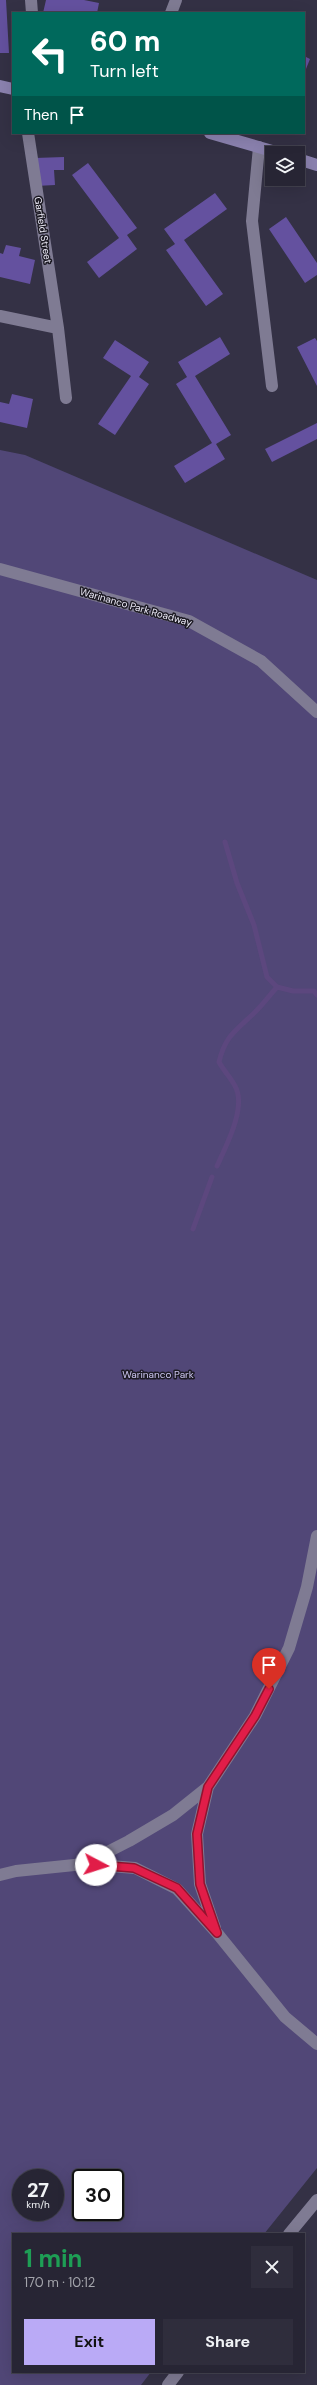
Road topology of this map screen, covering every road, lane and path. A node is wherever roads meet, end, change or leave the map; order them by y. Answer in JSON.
{"nodes":[{"id":1,"x":31,"y":0,"type":"edge"},
{"id":2,"x":176,"y":0,"type":"edge"},
{"id":3,"x":32,"y":12,"type":"edge"},
{"id":4,"x":171,"y":12,"type":"edge"},
{"id":5,"x":0,"y":86,"type":"edge"},
{"id":6,"x":12,"y":89,"type":"edge"},
{"id":7,"x":28,"y":134,"type":"edge"},
{"id":8,"x":214,"y":134,"type":"edge"},
{"id":9,"x":259,"y":147,"type":"junction"},
{"id":10,"x":265,"y":149,"type":"edge"},
{"id":11,"x":305,"y":161,"type":"edge"},
{"id":12,"x":317,"y":164,"type":"edge"},
{"id":13,"x":0,"y":316,"type":"edge"},
{"id":14,"x":58,"y":328,"type":"junction"},
{"id":15,"x":272,"y":386,"type":"dead end"},
{"id":16,"x":66,"y":398,"type":"dead end"},
{"id":17,"x":0,"y":569,"type":"edge"},
{"id":18,"x":317,"y":712,"type":"edge"},
{"id":19,"x":317,"y":1536,"type":"edge"},
{"id":20,"x":208,"y":1787,"type":"junction"},
{"id":21,"x":84,"y":1864,"type":"junction"},
{"id":22,"x":0,"y":1875,"type":"edge"},
{"id":23,"x":217,"y":1933,"type":"junction"},
{"id":24,"x":317,"y":2044,"type":"edge"},
{"id":25,"x":317,"y":2200,"type":"edge"},
{"id":26,"x":291,"y":2233,"type":"edge"}],
"edges":[{"from":1,"to":3,"type":"street"},
{"from":2,"to":4,"type":"street"},
{"from":5,"to":6,"type":"main road"},
{"from":7,"to":14,"type":"street","name":"Garfield Street"},
{"from":8,"to":9,"type":"main road"},
{"from":9,"to":10,"type":"main road"},
{"from":9,"to":15,"type":"street"},
{"from":11,"to":12,"type":"main road"},
{"from":13,"to":14,"type":"street"},
{"from":14,"to":16,"type":"street","name":"Garfield Street"},
{"from":17,"to":18,"type":"street","name":"Warinanco Park Roadway"},
{"from":19,"to":20,"type":"street"},
{"from":20,"to":21,"type":"street"},
{"from":20,"to":23,"type":"street"},
{"from":21,"to":22,"type":"street"},
{"from":21,"to":23,"type":"street"},
{"from":23,"to":24,"type":"street"},
{"from":25,"to":26,"type":"street"}]}
